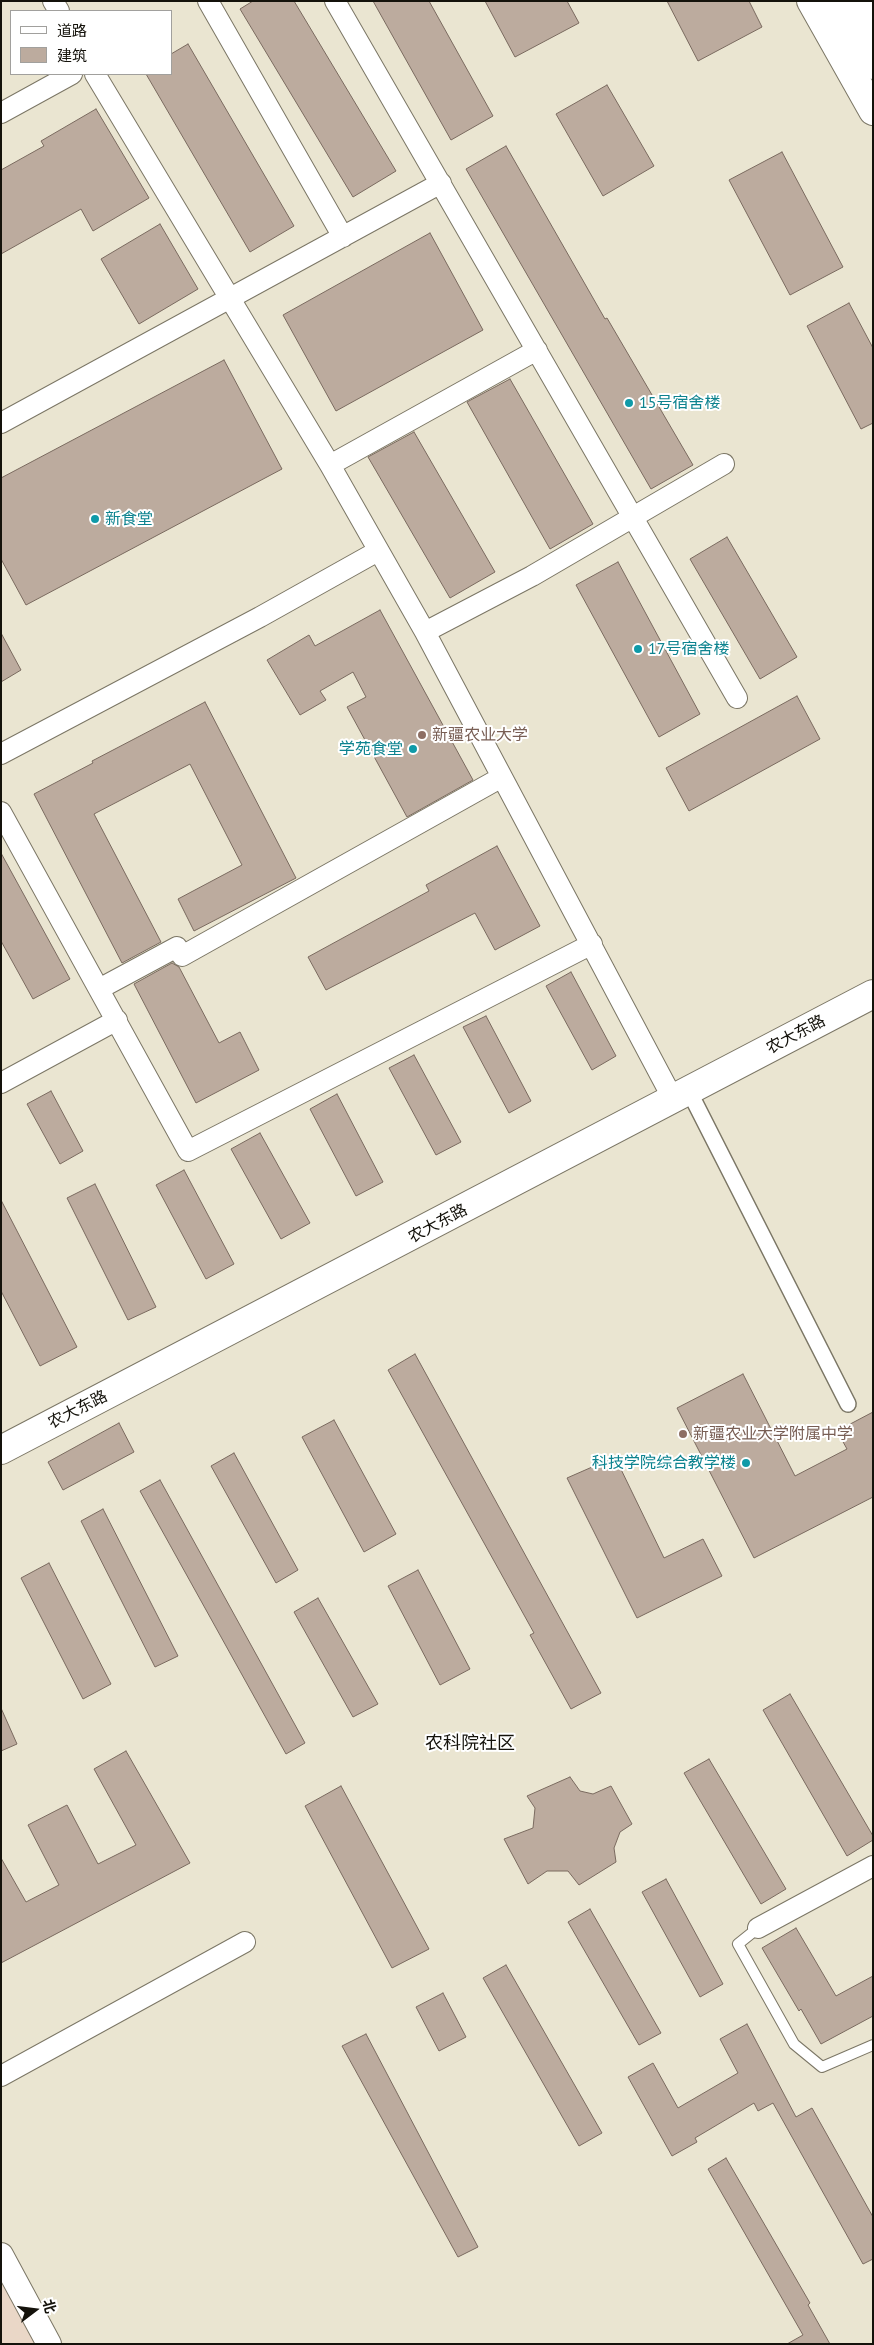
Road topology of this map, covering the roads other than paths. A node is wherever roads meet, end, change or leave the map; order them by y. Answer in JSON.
{"nodes":[{"id":1,"x":208,"y":1,"type":"edge"},
{"id":2,"x":335,"y":1,"type":"edge"},
{"id":3,"x":811,"y":1,"type":"edge"},
{"id":4,"x":840,"y":1,"type":"edge"},
{"id":5,"x":856,"y":1,"type":"edge"},
{"id":6,"x":873,"y":33,"type":"edge"},
{"id":7,"x":873,"y":64,"type":"edge"},
{"id":8,"x":70,"y":75,"type":"edge"},
{"id":9,"x":96,"y":75,"type":"edge"},
{"id":10,"x":873,"y":111,"type":"edge"},
{"id":11,"x":1,"y":113,"type":"edge"},
{"id":12,"x":441,"y":183,"type":"junction"},
{"id":13,"x":343,"y":237,"type":"junction"},
{"id":14,"x":230,"y":299,"type":"junction"},
{"id":15,"x":537,"y":350,"type":"junction"},
{"id":16,"x":1,"y":422,"type":"edge"},
{"id":17,"x":724,"y":464,"type":"dead end"},
{"id":18,"x":330,"y":465,"type":"junction"},
{"id":19,"x":633,"y":517,"type":"junction"},
{"id":20,"x":378,"y":551,"type":"junction"},
{"id":21,"x":425,"y":632,"type":"junction"},
{"id":22,"x":737,"y":698,"type":"dead end"},
{"id":23,"x":1,"y":754,"type":"edge"},
{"id":24,"x":502,"y":777,"type":"junction"},
{"id":25,"x":1,"y":812,"type":"edge"},
{"id":26,"x":592,"y":944,"type":"junction"},
{"id":27,"x":100,"y":989,"type":"junction"},
{"id":28,"x":873,"y":994,"type":"edge"},
{"id":29,"x":117,"y":1020,"type":"junction"},
{"id":30,"x":1,"y":1083,"type":"edge"},
{"id":31,"x":681,"y":1095,"type":"junction"},
{"id":32,"x":848,"y":1404,"type":"dead end"},
{"id":33,"x":1,"y":1450,"type":"edge"},
{"id":34,"x":873,"y":1866,"type":"edge"},
{"id":35,"x":758,"y":1928,"type":"joint"},
{"id":36,"x":245,"y":1942,"type":"dead end"},
{"id":37,"x":873,"y":2045,"type":"edge"},
{"id":38,"x":1,"y":2076,"type":"edge"},
{"id":39,"x":1,"y":2255,"type":"edge"},
{"id":40,"x":49,"y":2344,"type":"edge"}],
"edges":[{"from":1,"to":13,"type":"street"},
{"from":2,"to":12,"type":"street"},
{"from":3,"to":10,"type":"main road"},
{"from":4,"to":7,"type":"main road"},
{"from":5,"to":6,"type":"main road"},
{"from":8,"to":11,"type":"street"},
{"from":9,"to":14,"type":"street"},
{"from":12,"to":13,"type":"street"},
{"from":12,"to":15,"type":"street"},
{"from":13,"to":14,"type":"street"},
{"from":14,"to":16,"type":"street"},
{"from":14,"to":18,"type":"street"},
{"from":15,"to":18,"type":"street"},
{"from":15,"to":19,"type":"street"},
{"from":17,"to":19,"type":"street"},
{"from":18,"to":20,"type":"street"},
{"from":19,"to":21,"type":"street"},
{"from":19,"to":22,"type":"street"},
{"from":20,"to":21,"type":"street"},
{"from":20,"to":23,"type":"street"},
{"from":21,"to":24,"type":"street"},
{"from":24,"to":26,"type":"street"},
{"from":24,"to":27,"type":"street"},
{"from":25,"to":27,"type":"street"},
{"from":26,"to":29,"type":"street"},
{"from":26,"to":31,"type":"street"},
{"from":27,"to":29,"type":"street"},
{"from":28,"to":31,"type":"main road","name":"农大东路"},
{"from":29,"to":30,"type":"street"},
{"from":31,"to":32,"type":"street"},
{"from":31,"to":33,"type":"main road","name":"农大东路"},
{"from":34,"to":35,"type":"street"},
{"from":35,"to":37,"type":"lane"},
{"from":36,"to":38,"type":"street"},
{"from":39,"to":40,"type":"street"}]}
